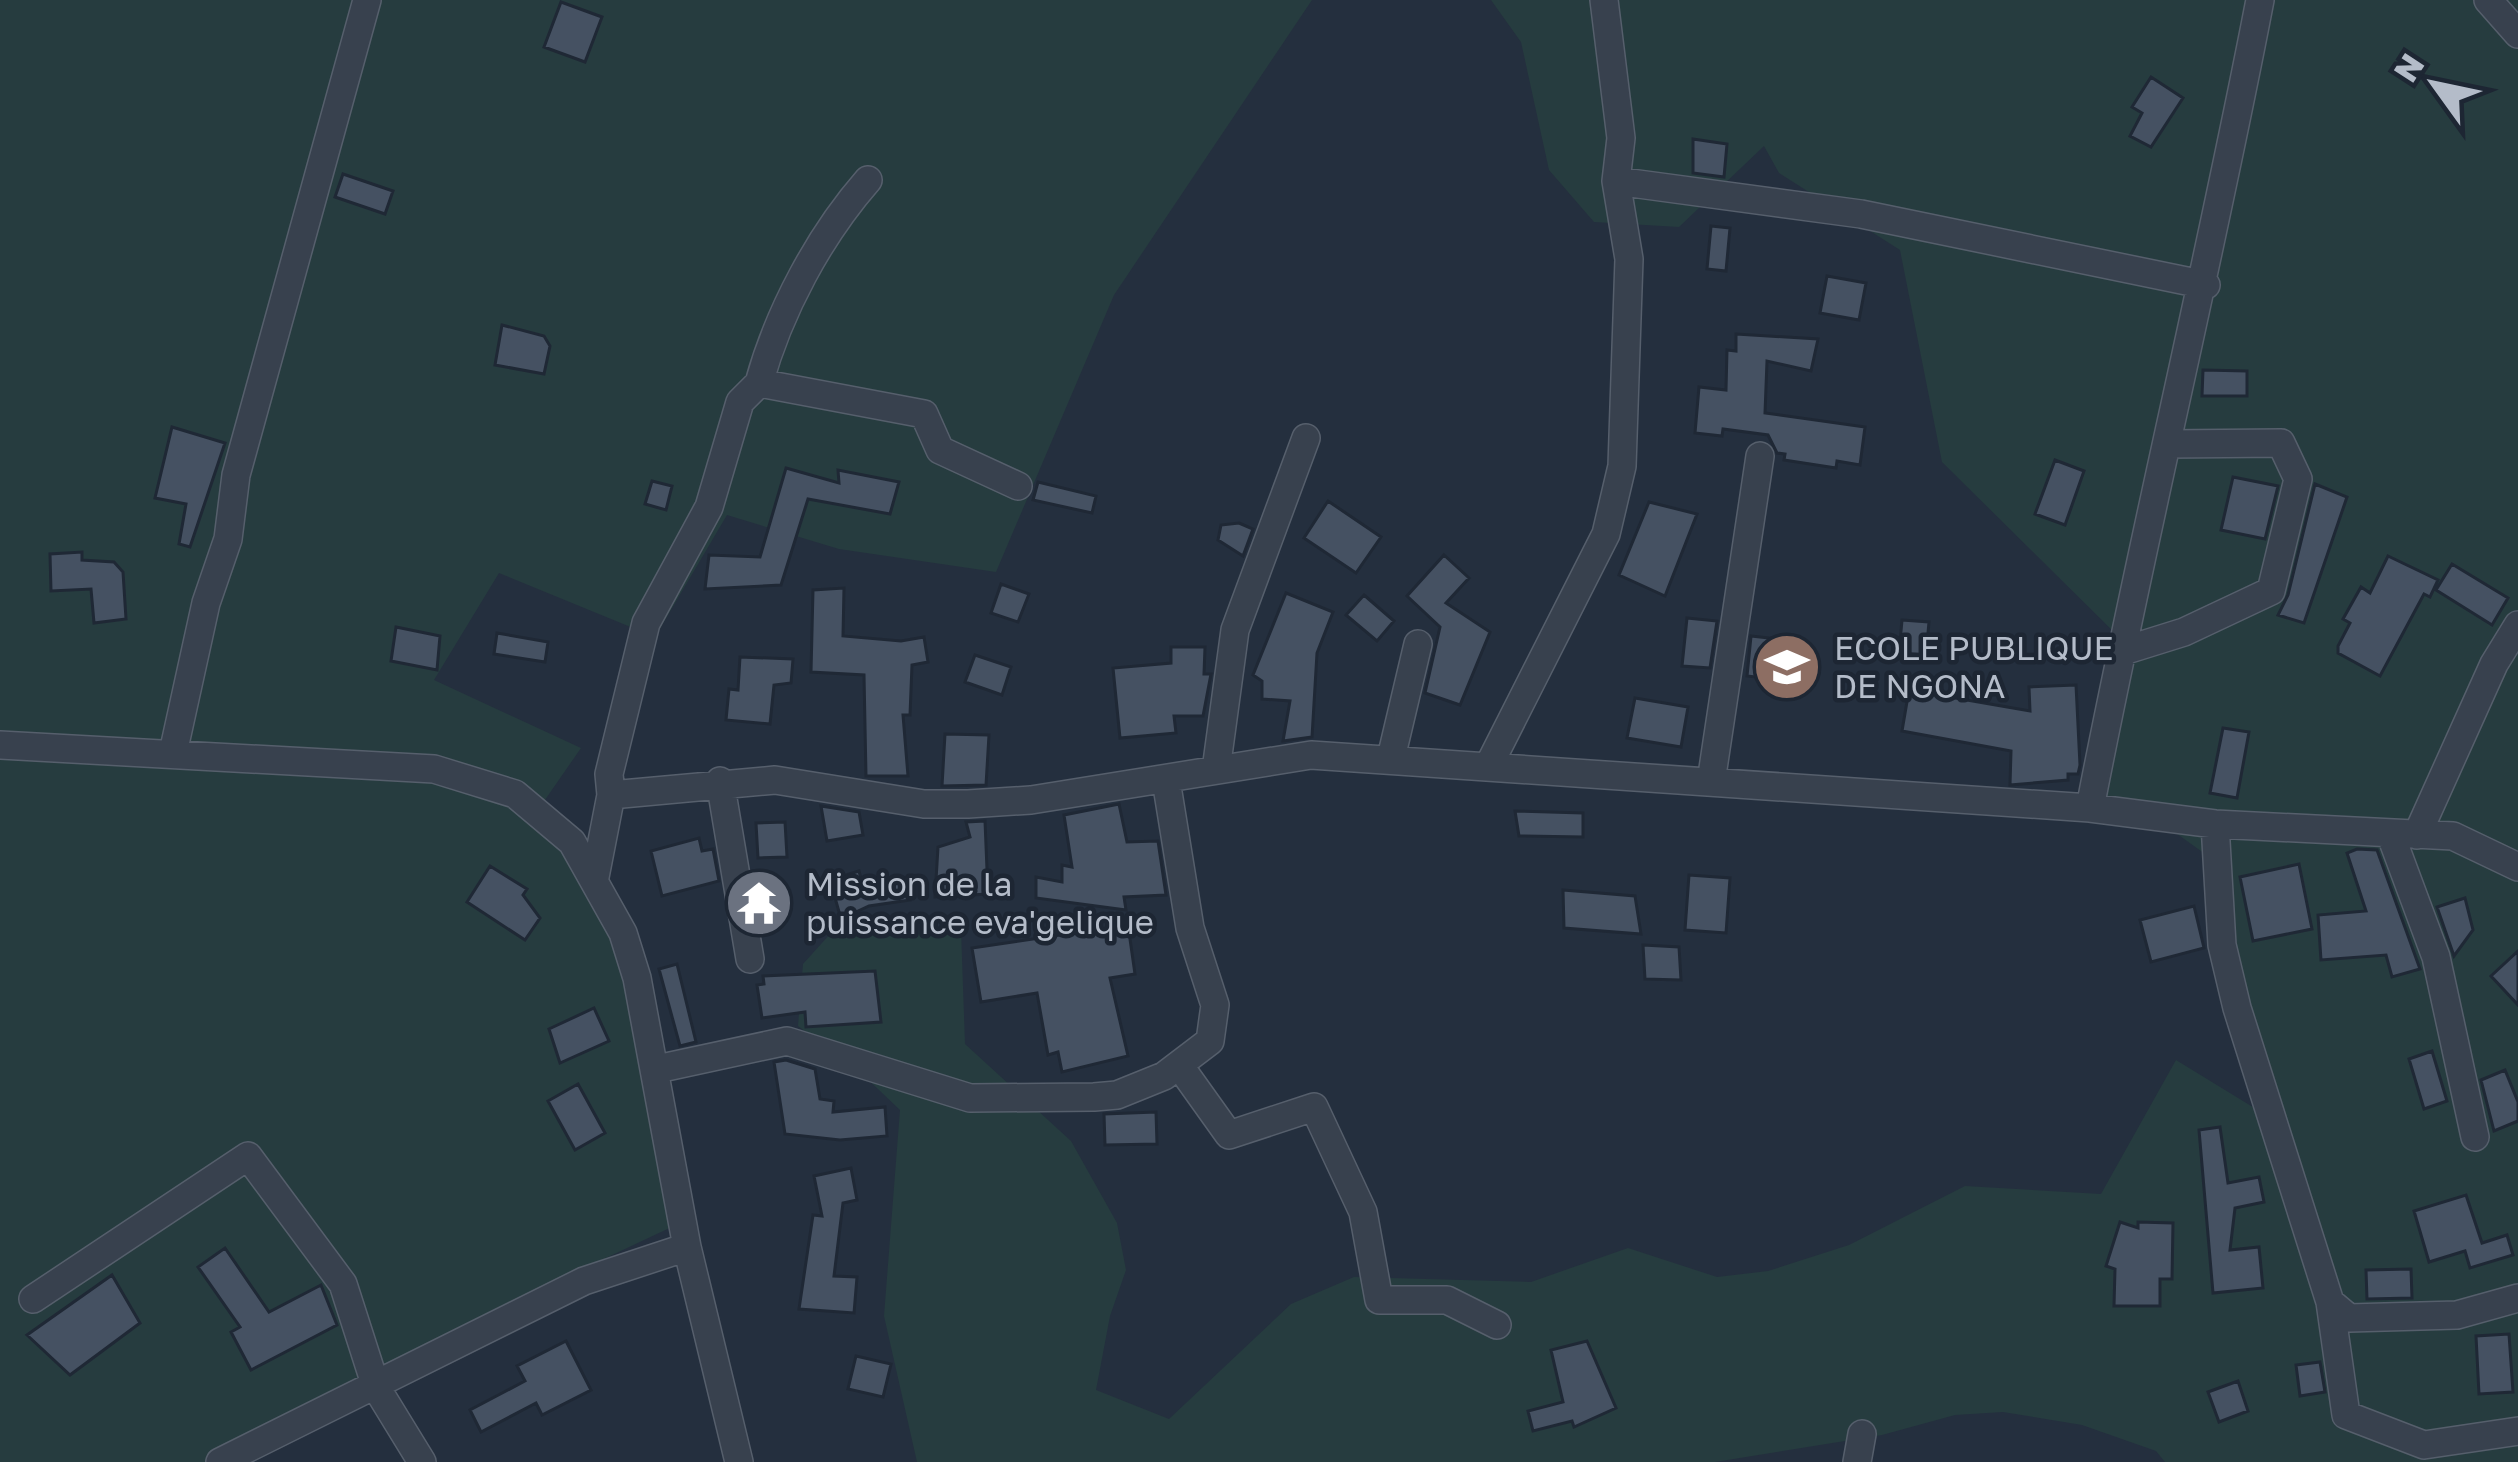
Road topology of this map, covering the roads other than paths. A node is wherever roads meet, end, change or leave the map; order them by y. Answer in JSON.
{"nodes":[{"id":1,"x":367,"y":0,"type":"edge"},
{"id":2,"x":1604,"y":0,"type":"edge"},
{"id":3,"x":2260,"y":0,"type":"edge"},
{"id":4,"x":2488,"y":0,"type":"edge"},
{"id":5,"x":2518,"y":34,"type":"edge"},
{"id":6,"x":868,"y":180,"type":"dead end"},
{"id":7,"x":1616,"y":181,"type":"junction"},
{"id":8,"x":2206,"y":285,"type":"junction"},
{"id":9,"x":759,"y":382,"type":"junction"},
{"id":10,"x":1306,"y":438,"type":"dead end"},
{"id":11,"x":2168,"y":444,"type":"junction"},
{"id":12,"x":1760,"y":456,"type":"dead end"},
{"id":13,"x":1018,"y":486,"type":"dead end"},
{"id":14,"x":2518,"y":626,"type":"edge"},
{"id":15,"x":1418,"y":644,"type":"dead end"},
{"id":16,"x":2120,"y":652,"type":"junction"},
{"id":17,"x":2506,"y":663,"type":"edge"},
{"id":18,"x":0,"y":745,"type":"edge"},
{"id":19,"x":172,"y":754,"type":"junction"},
{"id":20,"x":1391,"y":758,"type":"junction"},
{"id":21,"x":1488,"y":767,"type":"junction"},
{"id":22,"x":1216,"y":770,"type":"junction"},
{"id":23,"x":1166,"y":780,"type":"junction"},
{"id":24,"x":720,"y":781,"type":"junction"},
{"id":25,"x":1711,"y":782,"type":"junction"},
{"id":26,"x":611,"y":795,"type":"junction"},
{"id":27,"x":2090,"y":808,"type":"junction"},
{"id":28,"x":2215,"y":824,"type":"junction"},
{"id":29,"x":2404,"y":834,"type":"junction"},
{"id":30,"x":2518,"y":867,"type":"edge"},
{"id":31,"x":596,"y":877,"type":"junction"},
{"id":32,"x":750,"y":959,"type":"dead end"},
{"id":33,"x":1178,"y":1065,"type":"junction"},
{"id":34,"x":657,"y":1069,"type":"junction"},
{"id":35,"x":2475,"y":1137,"type":"dead end"},
{"id":36,"x":687,"y":1247,"type":"junction"},
{"id":37,"x":2518,"y":1298,"type":"edge"},
{"id":38,"x":33,"y":1299,"type":"dead end"},
{"id":39,"x":2330,"y":1302,"type":"junction"},
{"id":40,"x":1497,"y":1325,"type":"dead end"},
{"id":41,"x":376,"y":1387,"type":"junction"},
{"id":42,"x":2518,"y":1431,"type":"edge"},
{"id":43,"x":2430,"y":1454,"type":"edge"},
{"id":44,"x":220,"y":1462,"type":"edge"},
{"id":45,"x":422,"y":1462,"type":"edge"},
{"id":46,"x":739,"y":1462,"type":"edge"}],
"edges":[{"from":1,"to":19,"type":"street"},
{"from":2,"to":7,"type":"street"},
{"from":3,"to":8,"type":"street"},
{"from":4,"to":5,"type":"street"},
{"from":6,"to":9,"type":"street"},
{"from":7,"to":8,"type":"street"},
{"from":7,"to":21,"type":"street"},
{"from":8,"to":11,"type":"street"},
{"from":9,"to":13,"type":"street"},
{"from":9,"to":26,"type":"street"},
{"from":10,"to":22,"type":"street"},
{"from":11,"to":16,"type":"street"},
{"from":11,"to":16,"type":"street"},
{"from":12,"to":25,"type":"street"},
{"from":14,"to":17,"type":"street"},
{"from":15,"to":20,"type":"street"},
{"from":16,"to":27,"type":"street"},
{"from":17,"to":29,"type":"street"},
{"from":18,"to":19,"type":"street"},
{"from":19,"to":31,"type":"street"},
{"from":20,"to":21,"type":"street"},
{"from":20,"to":22,"type":"street"},
{"from":21,"to":25,"type":"street"},
{"from":22,"to":23,"type":"street"},
{"from":23,"to":24,"type":"street"},
{"from":23,"to":33,"type":"street"},
{"from":24,"to":26,"type":"street"},
{"from":24,"to":32,"type":"street"},
{"from":25,"to":27,"type":"street"},
{"from":26,"to":31,"type":"street"},
{"from":27,"to":28,"type":"street"},
{"from":28,"to":29,"type":"street"},
{"from":28,"to":39,"type":"street"},
{"from":29,"to":30,"type":"street"},
{"from":29,"to":35,"type":"street"},
{"from":31,"to":34,"type":"street"},
{"from":33,"to":34,"type":"street"},
{"from":33,"to":40,"type":"street"},
{"from":34,"to":36,"type":"street"},
{"from":36,"to":41,"type":"street"},
{"from":36,"to":46,"type":"street"},
{"from":37,"to":39,"type":"street"},
{"from":38,"to":41,"type":"street"},
{"from":39,"to":43,"type":"street"},
{"from":41,"to":44,"type":"street"},
{"from":41,"to":45,"type":"street"},
{"from":42,"to":43,"type":"street"}]}
